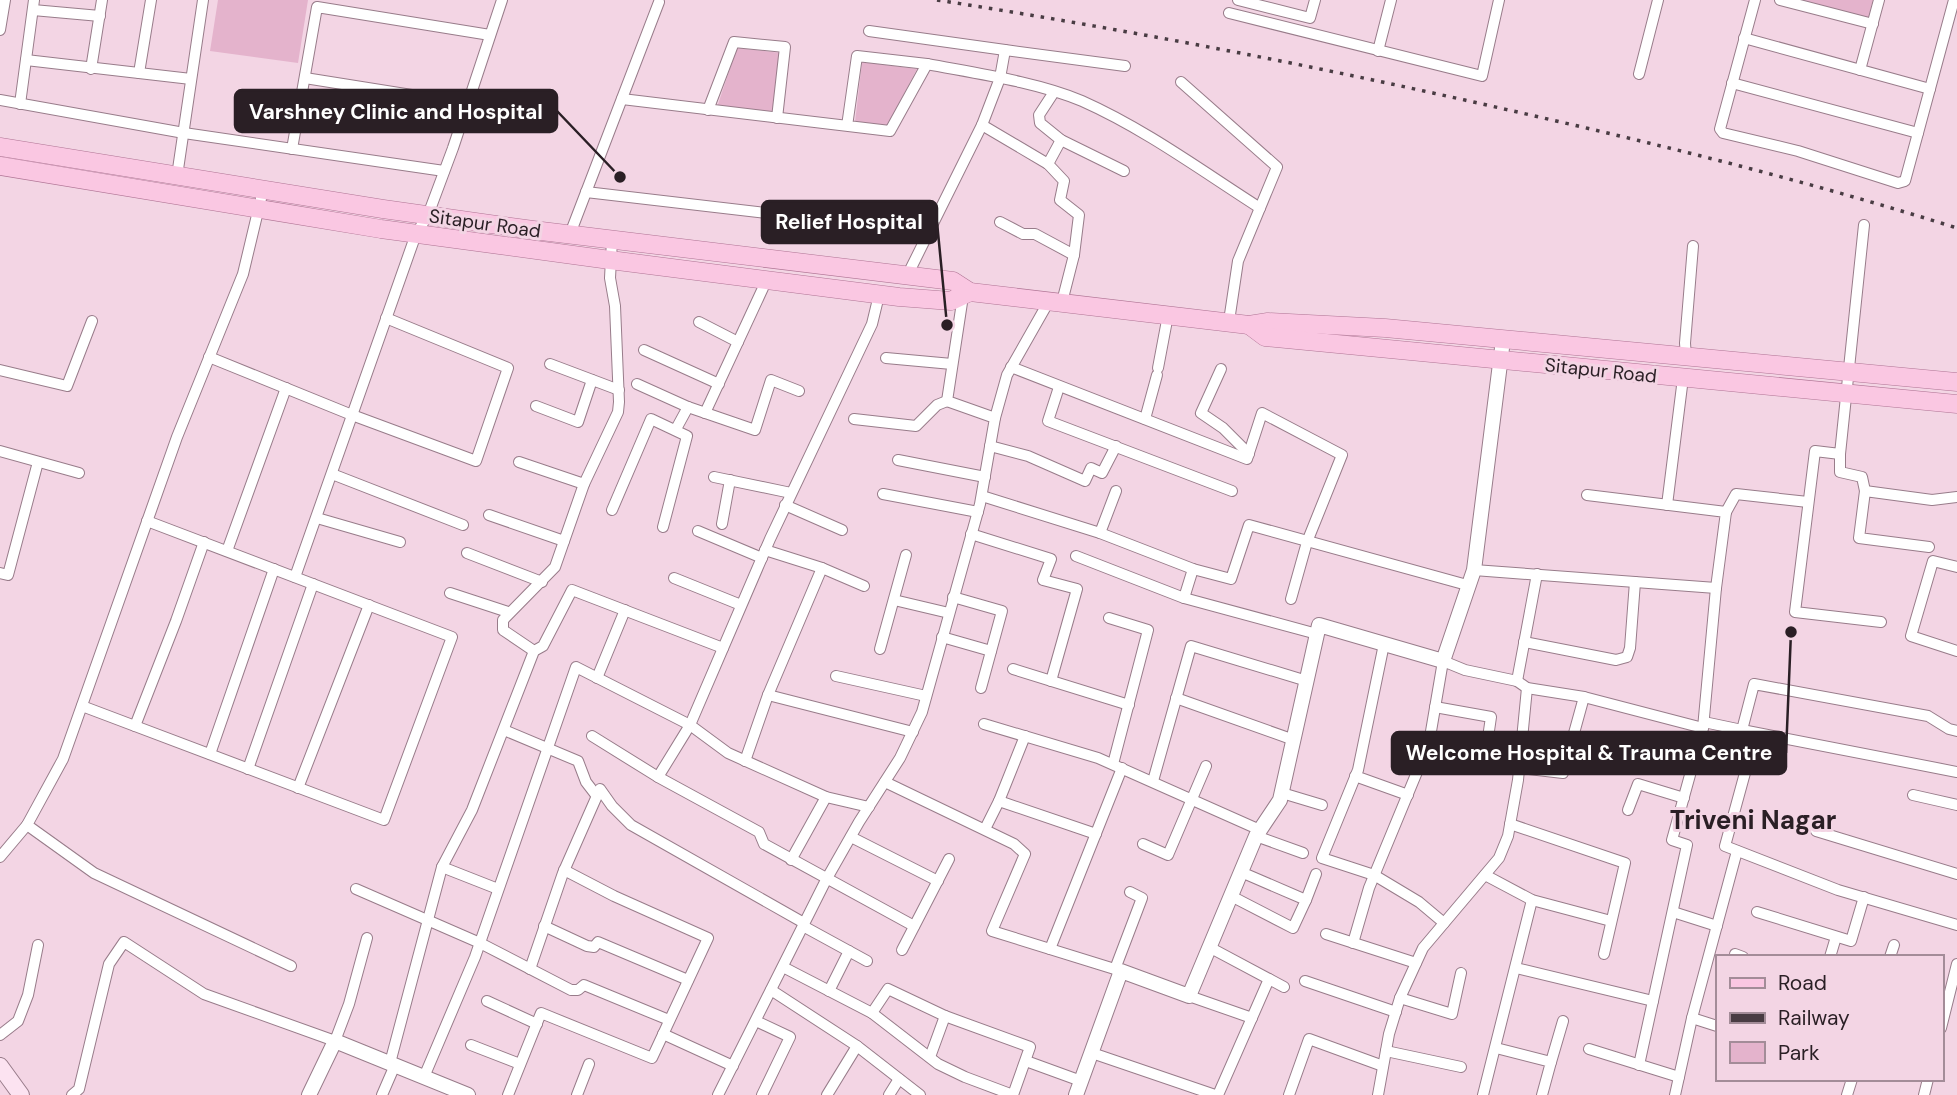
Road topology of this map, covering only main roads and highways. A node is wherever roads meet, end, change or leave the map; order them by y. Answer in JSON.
{"nodes":[{"id":1,"x":0,"y":147,"type":"edge"},
{"id":2,"x":0,"y":166,"type":"edge"},
{"id":3,"x":966,"y":294,"type":"junction"},
{"id":4,"x":1249,"y":325,"type":"junction"},
{"id":5,"x":1957,"y":382,"type":"edge"},
{"id":6,"x":1957,"y":404,"type":"edge"},
{"id":7,"x":0,"y":1066,"type":"edge"},
{"id":8,"x":22,"y":1095,"type":"edge"}],
"edges":[{"from":1,"to":3,"type":"main road","name":"Sitapur Road"},
{"from":2,"to":3,"type":"main road","name":"Sitapur Road"},
{"from":3,"to":4,"type":"main road","name":"Sitapur Road"},
{"from":4,"to":5,"type":"main road","name":"Sitapur Road"},
{"from":4,"to":6,"type":"main road","name":"Sitapur Road"},
{"from":7,"to":8,"type":"main road"}]}
